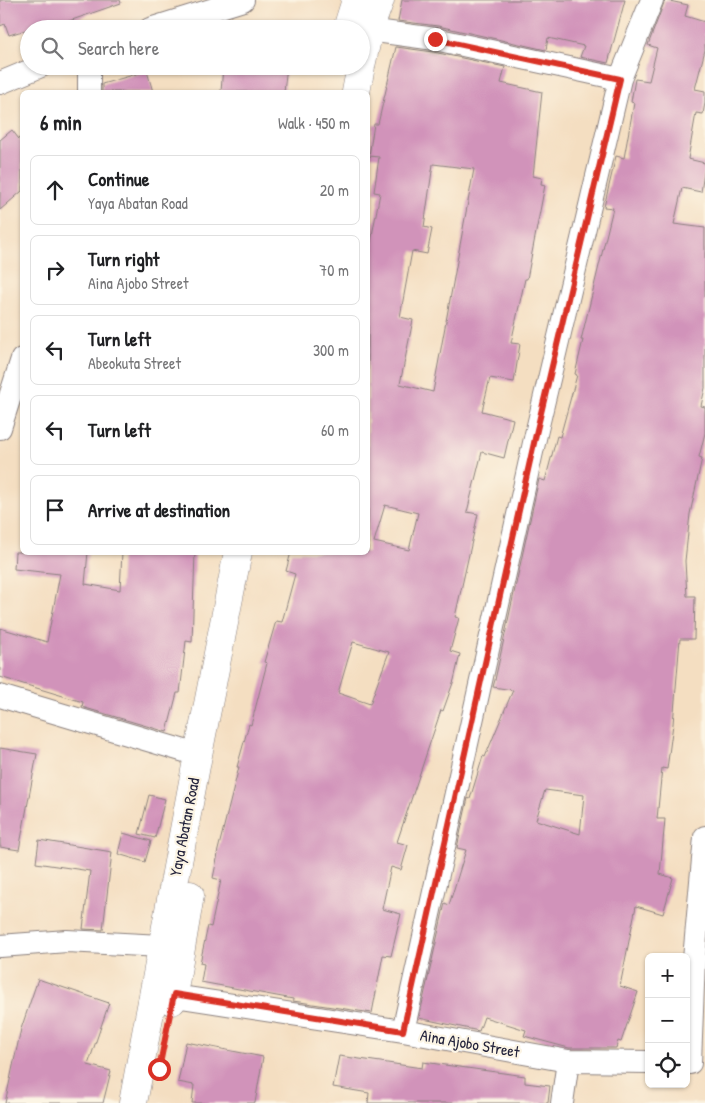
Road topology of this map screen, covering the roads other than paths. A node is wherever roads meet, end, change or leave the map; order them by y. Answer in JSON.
{"nodes":[{"id":1,"x":243,"y":0,"type":"edge"},
{"id":2,"x":356,"y":0,"type":"edge"},
{"id":3,"x":380,"y":0,"type":"edge"},
{"id":4,"x":652,"y":0,"type":"edge"},
{"id":5,"x":208,"y":5,"type":"edge"},
{"id":6,"x":172,"y":20,"type":"edge"},
{"id":7,"x":356,"y":20,"type":"edge"},
{"id":8,"x":363,"y":20,"type":"edge"},
{"id":9,"x":370,"y":31,"type":"edge"},
{"id":10,"x":20,"y":75,"type":"edge"},
{"id":11,"x":89,"y":75,"type":"edge"},
{"id":12,"x":340,"y":75,"type":"edge"},
{"id":13,"x":359,"y":75,"type":"edge"},
{"id":14,"x":620,"y":79,"type":"junction"},
{"id":15,"x":0,"y":83,"type":"edge"},
{"id":16,"x":89,"y":90,"type":"edge"},
{"id":17,"x":338,"y":90,"type":"edge"},
{"id":18,"x":356,"y":90,"type":"edge"},
{"id":19,"x":20,"y":365,"type":"edge"},
{"id":20,"x":0,"y":428,"type":"edge"},
{"id":21,"x":237,"y":555,"type":"edge"},
{"id":22,"x":255,"y":555,"type":"edge"},
{"id":23,"x":0,"y":696,"type":"edge"},
{"id":24,"x":198,"y":755,"type":"junction"},
{"id":25,"x":705,"y":837,"type":"edge"},
{"id":26,"x":0,"y":946,"type":"edge"},
{"id":27,"x":161,"y":946,"type":"junction"},
{"id":28,"x":164,"y":993,"type":"junction"},
{"id":29,"x":403,"y":1031,"type":"junction"},
{"id":30,"x":568,"y":1061,"type":"junction"},
{"id":31,"x":645,"y":1062,"type":"edge"},
{"id":32,"x":694,"y":1063,"type":"edge"},
{"id":33,"x":133,"y":1103,"type":"edge"},
{"id":34,"x":152,"y":1103,"type":"edge"},
{"id":35,"x":562,"y":1103,"type":"edge"}],
"edges":[{"from":1,"to":5,"type":"street"},
{"from":2,"to":7,"type":"main road"},
{"from":3,"to":8,"type":"main road"},
{"from":4,"to":14,"type":"street"},
{"from":5,"to":6,"type":"street"},
{"from":9,"to":14,"type":"street"},
{"from":10,"to":15,"type":"street"},
{"from":11,"to":16,"type":"street"},
{"from":12,"to":17,"type":"main road"},
{"from":13,"to":18,"type":"main road"},
{"from":14,"to":29,"type":"street"},
{"from":19,"to":20,"type":"street"},
{"from":21,"to":24,"type":"main road","name":"Yaya Abatan Road"},
{"from":22,"to":28,"type":"main road","name":"Yaya Abatan Road"},
{"from":23,"to":24,"type":"street"},
{"from":24,"to":27,"type":"main road","name":"Yaya Abatan Road"},
{"from":25,"to":32,"type":"street"},
{"from":26,"to":27,"type":"street"},
{"from":27,"to":28,"type":"main road","name":"Yaya Abatan Road"},
{"from":28,"to":29,"type":"street","name":"Aina Ajobo Street"},
{"from":28,"to":33,"type":"main road","name":"Yaya Abatan Road"},
{"from":28,"to":34,"type":"main road","name":"Yaya Abatan Road"},
{"from":29,"to":30,"type":"street","name":"Aina Ajobo Street"},
{"from":30,"to":31,"type":"street","name":"Aina Ajobo Street"},
{"from":30,"to":35,"type":"street"}]}
